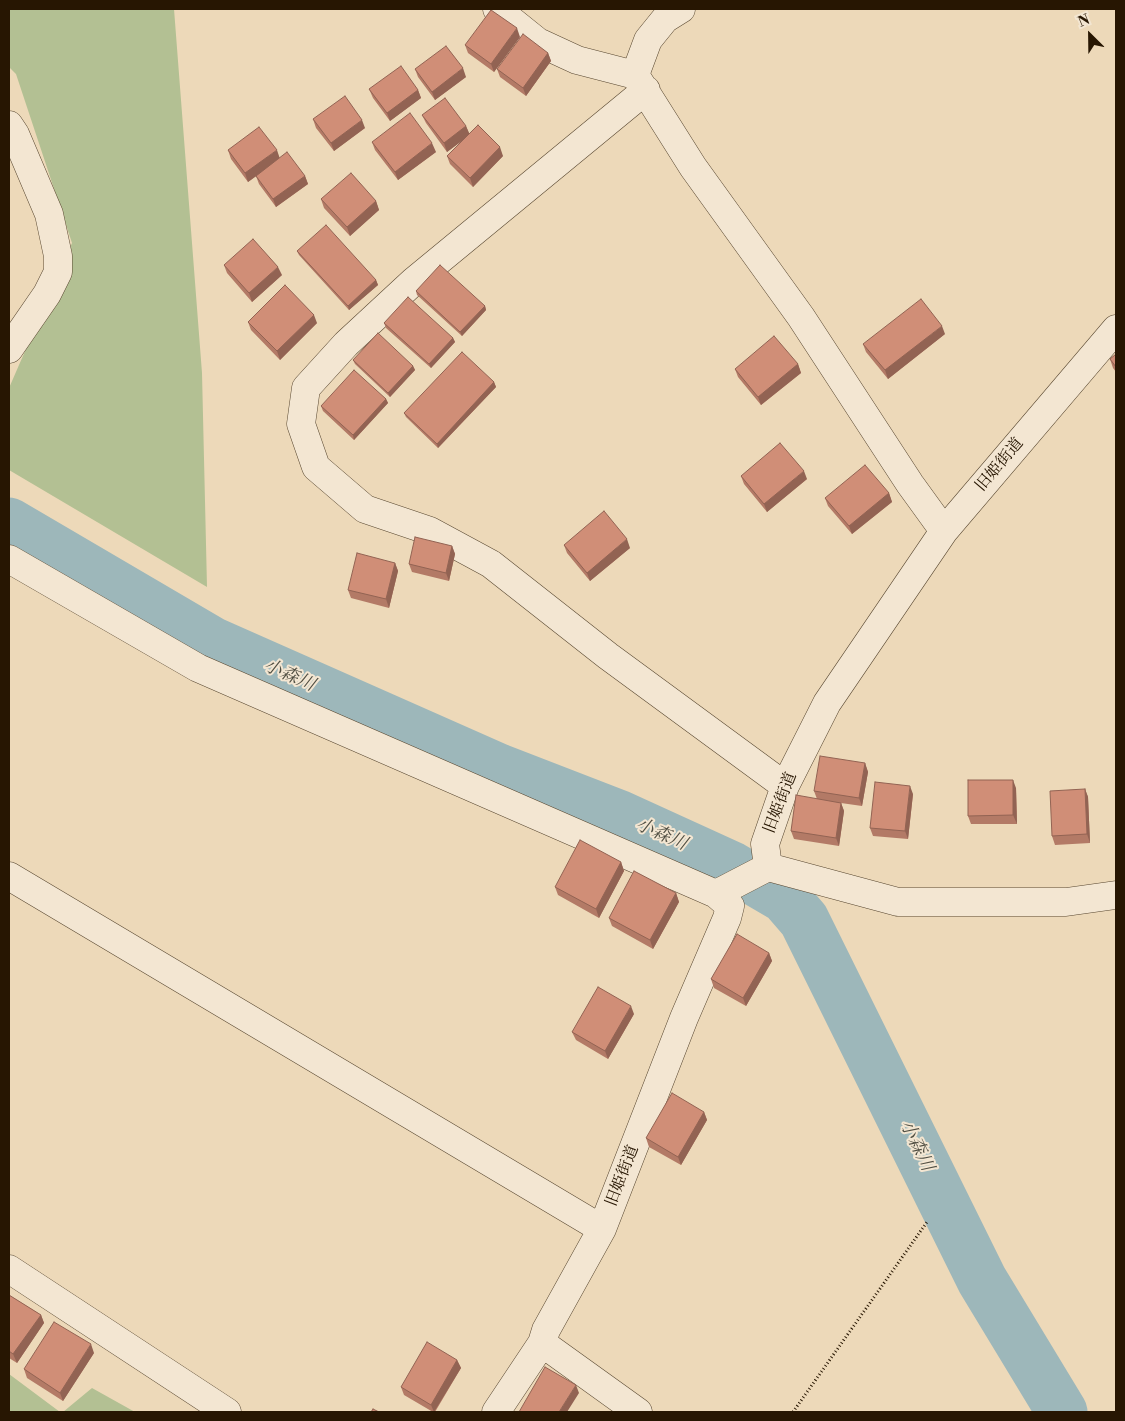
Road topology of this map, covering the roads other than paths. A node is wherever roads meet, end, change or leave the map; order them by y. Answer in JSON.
{"nodes":[{"id":1,"x":497,"y":9,"type":"edge"},
{"id":2,"x":681,"y":9,"type":"edge"},
{"id":3,"x":641,"y":82,"type":"junction"},
{"id":4,"x":9,"y":125,"type":"edge"},
{"id":5,"x":1116,"y":329,"type":"edge"},
{"id":6,"x":9,"y":349,"type":"edge"},
{"id":7,"x":944,"y":530,"type":"junction"},
{"id":8,"x":9,"y":560,"type":"edge"},
{"id":9,"x":785,"y":786,"type":"junction"},
{"id":10,"x":768,"y":867,"type":"junction"},
{"id":11,"x":9,"y":876,"type":"edge"},
{"id":12,"x":716,"y":894,"type":"junction"},
{"id":13,"x":1116,"y":895,"type":"edge"},
{"id":14,"x":602,"y":1229,"type":"junction"},
{"id":15,"x":9,"y":1269,"type":"edge"},
{"id":16,"x":542,"y":1343,"type":"junction"},
{"id":17,"x":228,"y":1412,"type":"edge"},
{"id":18,"x":496,"y":1412,"type":"edge"},
{"id":19,"x":638,"y":1412,"type":"edge"}],
"edges":[{"from":1,"to":3,"type":"street"},
{"from":2,"to":3,"type":"street"},
{"from":3,"to":7,"type":"street"},
{"from":3,"to":9,"type":"street"},
{"from":4,"to":6,"type":"street"},
{"from":5,"to":7,"type":"street","name":"旧姫街道"},
{"from":7,"to":9,"type":"street","name":"旧姫街道"},
{"from":8,"to":12,"type":"street"},
{"from":9,"to":10,"type":"street","name":"旧姫街道"},
{"from":10,"to":12,"type":"street"},
{"from":10,"to":13,"type":"street"},
{"from":11,"to":14,"type":"street"},
{"from":12,"to":14,"type":"street","name":"旧姫街道"},
{"from":14,"to":16,"type":"street","name":"旧姫街道"},
{"from":15,"to":17,"type":"street"},
{"from":16,"to":18,"type":"street","name":"旧姫街道"},
{"from":16,"to":19,"type":"street"}]}
